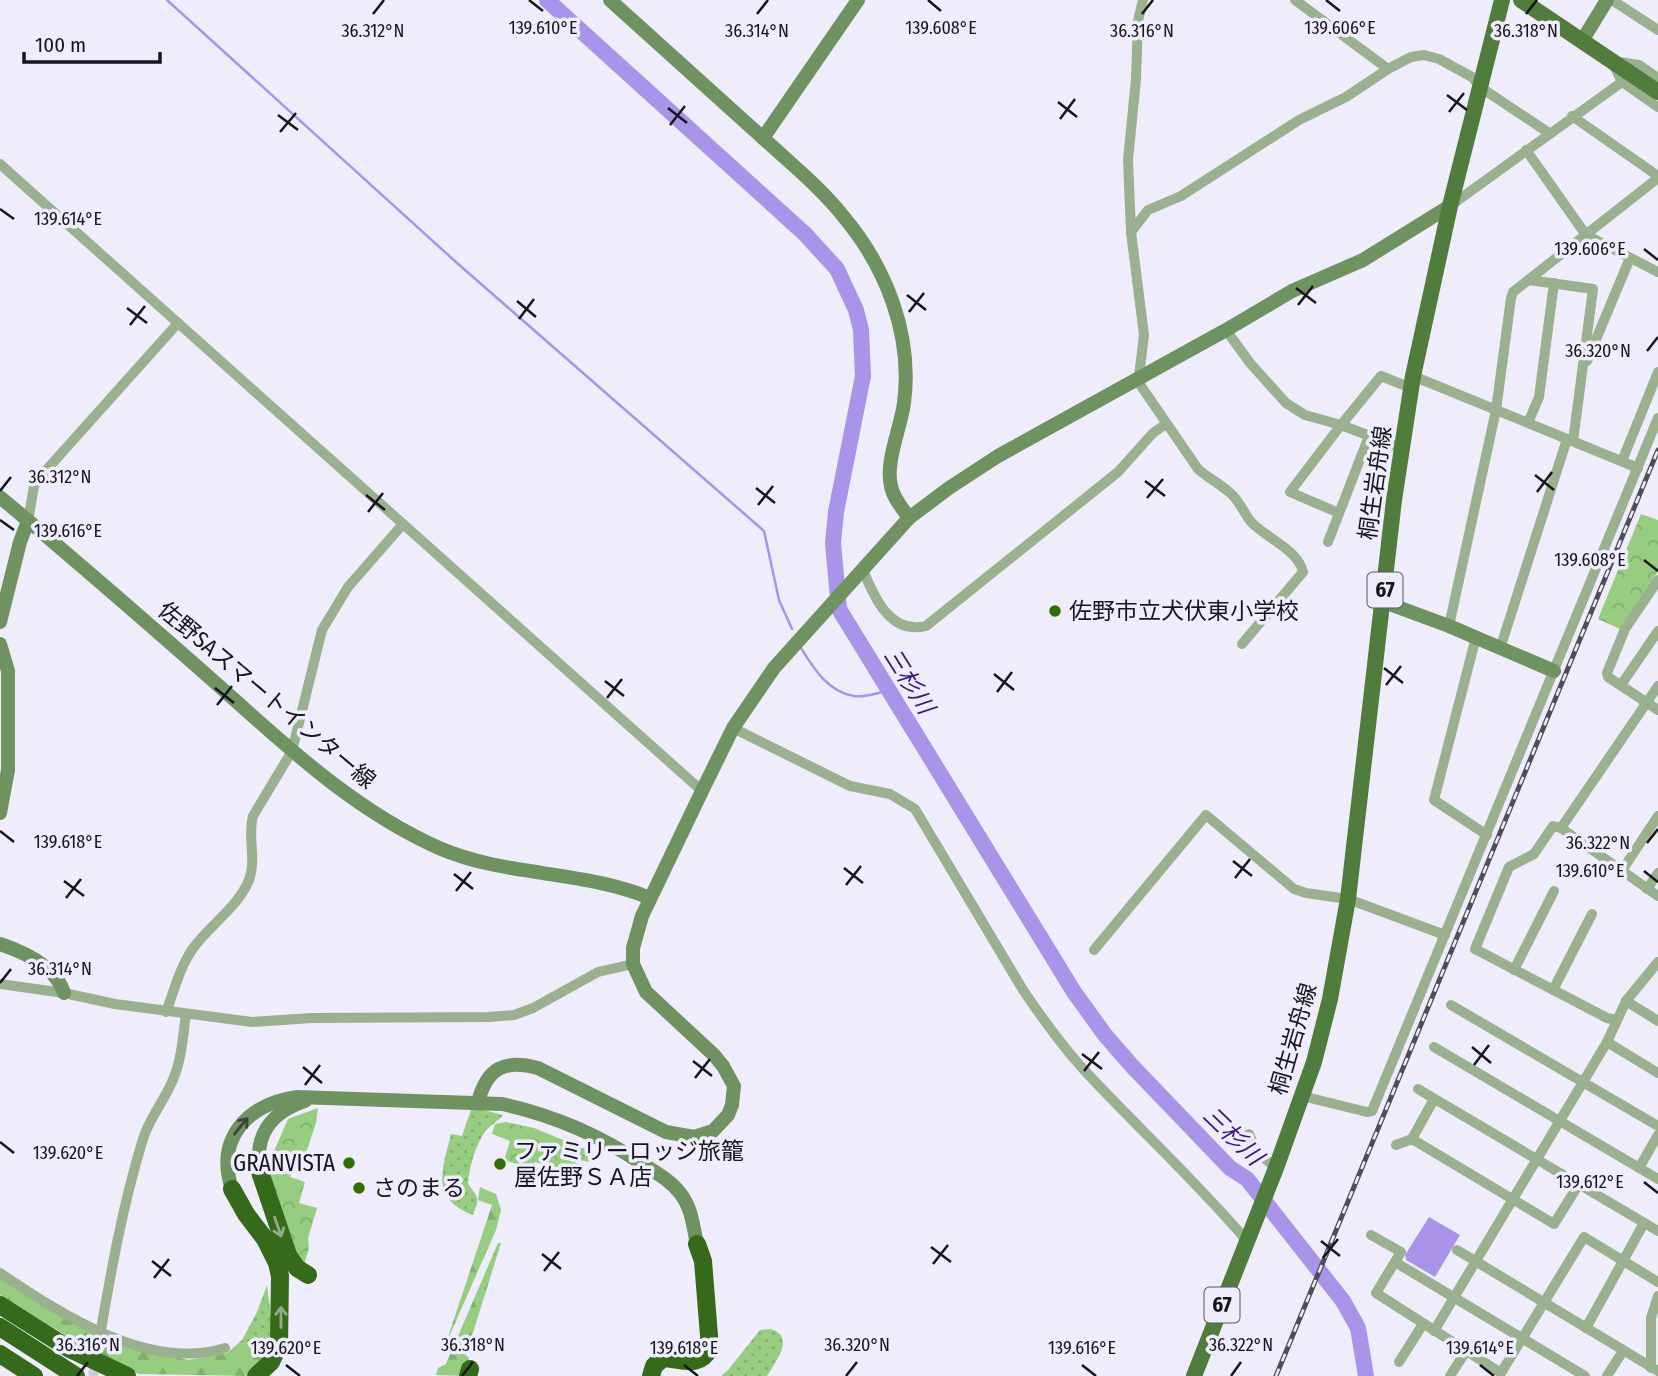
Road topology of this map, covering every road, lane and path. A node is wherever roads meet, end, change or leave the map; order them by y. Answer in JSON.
{"nodes":[{"id":1,"x":610,"y":0,"type":"edge"},
{"id":2,"x":858,"y":0,"type":"edge"},
{"id":3,"x":1143,"y":0,"type":"edge"},
{"id":4,"x":1502,"y":0,"type":"edge"},
{"id":5,"x":1521,"y":0,"type":"edge"},
{"id":6,"x":1609,"y":0,"type":"edge"},
{"id":7,"x":1302,"y":2,"type":"edge"},
{"id":8,"x":1658,"y":30,"type":"edge"},
{"id":9,"x":1582,"y":41,"type":"junction"},
{"id":10,"x":1612,"y":61,"type":"junction"},
{"id":11,"x":1388,"y":69,"type":"junction"},
{"id":12,"x":1658,"y":78,"type":"edge"},
{"id":13,"x":1629,"y":79,"type":"junction"},
{"id":14,"x":1480,"y":87,"type":"junction"},
{"id":15,"x":1658,"y":92,"type":"edge"},
{"id":16,"x":1658,"y":107,"type":"edge"},
{"id":17,"x":1572,"y":116,"type":"junction"},
{"id":18,"x":1549,"y":133,"type":"junction"},
{"id":19,"x":763,"y":138,"type":"junction"},
{"id":20,"x":1526,"y":150,"type":"junction"},
{"id":21,"x":0,"y":164,"type":"edge"},
{"id":22,"x":1658,"y":177,"type":"edge"},
{"id":23,"x":1450,"y":206,"type":"junction"},
{"id":24,"x":1131,"y":232,"type":"junction"},
{"id":25,"x":1586,"y":235,"type":"junction"},
{"id":26,"x":1630,"y":258,"type":"junction"},
{"id":27,"x":1658,"y":272,"type":"edge"},
{"id":28,"x":1529,"y":279,"type":"junction"},
{"id":29,"x":1554,"y":283,"type":"junction"},
{"id":30,"x":178,"y":323,"type":"junction"},
{"id":31,"x":1226,"y":330,"type":"junction"},
{"id":32,"x":1658,"y":372,"type":"edge"},
{"id":33,"x":1582,"y":373,"type":"junction"},
{"id":34,"x":1139,"y":376,"type":"junction"},
{"id":35,"x":1412,"y":382,"type":"junction"},
{"id":36,"x":1496,"y":410,"type":"junction"},
{"id":37,"x":1658,"y":418,"type":"edge"},
{"id":38,"x":1528,"y":423,"type":"junction"},
{"id":39,"x":1166,"y":424,"type":"junction"},
{"id":40,"x":1341,"y":425,"type":"junction"},
{"id":41,"x":1369,"y":436,"type":"junction"},
{"id":42,"x":1570,"y":440,"type":"junction"},
{"id":43,"x":1401,"y":448,"type":"junction"},
{"id":44,"x":1622,"y":461,"type":"junction"},
{"id":45,"x":1638,"y":468,"type":"junction"},
{"id":46,"x":0,"y":497,"type":"edge"},
{"id":47,"x":1339,"y":513,"type":"junction"},
{"id":48,"x":909,"y":518,"type":"junction"},
{"id":49,"x":28,"y":521,"type":"junction"},
{"id":50,"x":403,"y":524,"type":"junction"},
{"id":51,"x":1328,"y":542,"type":"dead end"},
{"id":52,"x":863,"y":570,"type":"junction"},
{"id":53,"x":1658,"y":580,"type":"edge"},
{"id":54,"x":1384,"y":602,"type":"junction"},
{"id":55,"x":0,"y":622,"type":"edge"},
{"id":56,"x":1449,"y":626,"type":"junction"},
{"id":57,"x":1658,"y":631,"type":"edge"},
{"id":58,"x":1476,"y":638,"type":"junction"},
{"id":59,"x":0,"y":644,"type":"edge"},
{"id":60,"x":1242,"y":644,"type":"dead end"},
{"id":61,"x":1500,"y":649,"type":"junction"},
{"id":62,"x":1554,"y":671,"type":"junction"},
{"id":63,"x":1620,"y":685,"type":"junction"},
{"id":64,"x":1658,"y":686,"type":"edge"},
{"id":65,"x":1647,"y":702,"type":"junction"},
{"id":66,"x":1658,"y":710,"type":"edge"},
{"id":67,"x":733,"y":728,"type":"junction"},
{"id":68,"x":292,"y":751,"type":"junction"},
{"id":69,"x":3,"y":790,"type":"edge"},
{"id":70,"x":702,"y":791,"type":"junction"},
{"id":71,"x":0,"y":813,"type":"edge"},
{"id":72,"x":1658,"y":816,"type":"edge"},
{"id":73,"x":1561,"y":828,"type":"junction"},
{"id":74,"x":1487,"y":835,"type":"junction"},
{"id":75,"x":1621,"y":872,"type":"junction"},
{"id":76,"x":1658,"y":873,"type":"edge"},
{"id":77,"x":1647,"y":889,"type":"junction"},
{"id":78,"x":1554,"y":891,"type":"dead end"},
{"id":79,"x":1658,"y":897,"type":"edge"},
{"id":80,"x":650,"y":898,"type":"junction"},
{"id":81,"x":1348,"y":899,"type":"junction"},
{"id":82,"x":1592,"y":914,"type":"dead end"},
{"id":83,"x":1446,"y":935,"type":"junction"},
{"id":84,"x":0,"y":944,"type":"edge"},
{"id":85,"x":1094,"y":950,"type":"dead end"},
{"id":86,"x":1658,"y":962,"type":"edge"},
{"id":87,"x":633,"y":964,"type":"junction"},
{"id":88,"x":1514,"y":970,"type":"junction"},
{"id":89,"x":0,"y":984,"type":"edge"},
{"id":90,"x":1553,"y":990,"type":"junction"},
{"id":91,"x":64,"y":993,"type":"junction"},
{"id":92,"x":1626,"y":1001,"type":"junction"},
{"id":93,"x":1451,"y":1005,"type":"dead end"},
{"id":94,"x":166,"y":1012,"type":"junction"},
{"id":95,"x":186,"y":1014,"type":"junction"},
{"id":96,"x":1617,"y":1020,"type":"junction"},
{"id":97,"x":1658,"y":1021,"type":"edge"},
{"id":98,"x":1607,"y":1042,"type":"junction"},
{"id":99,"x":1434,"y":1047,"type":"dead end"},
{"id":100,"x":1658,"y":1073,"type":"edge"},
{"id":101,"x":1584,"y":1082,"type":"junction"},
{"id":102,"x":1418,"y":1089,"type":"dead end"},
{"id":103,"x":1302,"y":1096,"type":"junction"},
{"id":104,"x":313,"y":1099,"type":"junction"},
{"id":105,"x":1434,"y":1100,"type":"junction"},
{"id":106,"x":478,"y":1102,"type":"junction"},
{"id":107,"x":1560,"y":1122,"type":"junction"},
{"id":108,"x":1658,"y":1126,"type":"edge"},
{"id":109,"x":1250,"y":1134,"type":"dead end"},
{"id":110,"x":1658,"y":1135,"type":"edge"},
{"id":111,"x":1412,"y":1139,"type":"junction"},
{"id":112,"x":1396,"y":1145,"type":"dead end"},
{"id":113,"x":1537,"y":1159,"type":"junction"},
{"id":114,"x":1639,"y":1168,"type":"junction"},
{"id":115,"x":260,"y":1171,"type":"joint"},
{"id":116,"x":1274,"y":1173,"type":"junction"},
{"id":117,"x":1658,"y":1179,"type":"edge"},
{"id":118,"x":1579,"y":1184,"type":"junction"},
{"id":119,"x":232,"y":1189,"type":"joint"},
{"id":120,"x":1513,"y":1200,"type":"junction"},
{"id":121,"x":1644,"y":1223,"type":"junction"},
{"id":122,"x":1658,"y":1231,"type":"edge"},
{"id":123,"x":1371,"y":1235,"type":"dead end"},
{"id":124,"x":1248,"y":1238,"type":"junction"},
{"id":125,"x":697,"y":1244,"type":"junction"},
{"id":126,"x":1457,"y":1250,"type":"dead end"},
{"id":127,"x":1623,"y":1261,"type":"junction"},
{"id":128,"x":1395,"y":1262,"type":"junction"},
{"id":129,"x":1476,"y":1262,"type":"junction"},
{"id":130,"x":0,"y":1273,"type":"edge"},
{"id":131,"x":308,"y":1275,"type":"dead end"},
{"id":132,"x":1658,"y":1282,"type":"edge"},
{"id":133,"x":1658,"y":1296,"type":"edge"},
{"id":134,"x":1455,"y":1297,"type":"junction"},
{"id":135,"x":1545,"y":1303,"type":"junction"},
{"id":136,"x":0,"y":1305,"type":"edge"},
{"id":137,"x":1423,"y":1324,"type":"junction"},
{"id":138,"x":0,"y":1327,"type":"edge"},
{"id":139,"x":1586,"y":1328,"type":"junction"},
{"id":140,"x":1434,"y":1331,"type":"junction"},
{"id":141,"x":100,"y":1333,"type":"junction"},
{"id":142,"x":1524,"y":1338,"type":"junction"},
{"id":143,"x":662,"y":1342,"type":"dead end"},
{"id":144,"x":98,"y":1347,"type":"tunnel mouth"},
{"id":145,"x":225,"y":1348,"type":"dead end"},
{"id":146,"x":1466,"y":1351,"type":"junction"},
{"id":147,"x":1623,"y":1351,"type":"junction"},
{"id":148,"x":0,"y":1354,"type":"edge"},
{"id":149,"x":1399,"y":1362,"type":"dead end"},
{"id":150,"x":1655,"y":1370,"type":"edge"},
{"id":151,"x":34,"y":1376,"type":"edge"},
{"id":152,"x":76,"y":1376,"type":"edge"},
{"id":153,"x":127,"y":1376,"type":"edge"},
{"id":154,"x":256,"y":1376,"type":"edge"},
{"id":155,"x":650,"y":1376,"type":"edge"},
{"id":156,"x":1194,"y":1376,"type":"edge"},
{"id":157,"x":1450,"y":1376,"type":"edge"},
{"id":158,"x":1585,"y":1376,"type":"edge"},
{"id":159,"x":1607,"y":1376,"type":"edge"}],
"edges":[{"from":1,"to":19,"type":"street"},
{"from":2,"to":19,"type":"street"},
{"from":3,"to":24,"type":"street"},
{"from":4,"to":14,"type":"main road","name":"桐生岩舟線","number":"67"},
{"from":5,"to":9,"type":"main road"},
{"from":6,"to":8,"type":"street"},
{"from":6,"to":9,"type":"street"},
{"from":7,"to":11,"type":"street"},
{"from":9,"to":10,"type":"main road"},
{"from":10,"to":12,"type":"street"},
{"from":10,"to":13,"type":"main road"},
{"from":11,"to":14,"type":"street"},
{"from":11,"to":24,"type":"street"},
{"from":13,"to":15,"type":"main road"},
{"from":13,"to":16,"type":"street"},
{"from":13,"to":17,"type":"street"},
{"from":14,"to":18,"type":"street"},
{"from":14,"to":23,"type":"main road","name":"桐生岩舟線","number":"67"},
{"from":17,"to":18,"type":"street"},
{"from":17,"to":22,"type":"street"},
{"from":18,"to":20,"type":"street"},
{"from":19,"to":48,"type":"street"},
{"from":20,"to":23,"type":"street"},
{"from":20,"to":25,"type":"street"},
{"from":21,"to":30,"type":"street"},
{"from":22,"to":25,"type":"street"},
{"from":23,"to":31,"type":"street"},
{"from":23,"to":35,"type":"main road","name":"桐生岩舟線","number":"67"},
{"from":24,"to":34,"type":"street"},
{"from":25,"to":26,"type":"street"},
{"from":25,"to":28,"type":"street"},
{"from":26,"to":27,"type":"street"},
{"from":26,"to":33,"type":"street"},
{"from":28,"to":29,"type":"street"},
{"from":28,"to":36,"type":"street"},
{"from":29,"to":33,"type":"street"},
{"from":29,"to":38,"type":"street"},
{"from":30,"to":49,"type":"street"},
{"from":30,"to":50,"type":"street"},
{"from":31,"to":34,"type":"street"},
{"from":31,"to":40,"type":"street"},
{"from":32,"to":44,"type":"street"},
{"from":33,"to":42,"type":"street"},
{"from":34,"to":39,"type":"street"},
{"from":34,"to":48,"type":"street"},
{"from":35,"to":36,"type":"street"},
{"from":35,"to":40,"type":"street"},
{"from":35,"to":43,"type":"main road","name":"桐生岩舟線","number":"67"},
{"from":36,"to":38,"type":"street"},
{"from":36,"to":56,"type":"street"},
{"from":37,"to":45,"type":"street"},
{"from":38,"to":42,"type":"street"},
{"from":39,"to":52,"type":"street"},
{"from":39,"to":60,"type":"street"},
{"from":40,"to":41,"type":"street"},
{"from":40,"to":47,"type":"street"},
{"from":41,"to":43,"type":"street"},
{"from":41,"to":47,"type":"street"},
{"from":42,"to":44,"type":"street"},
{"from":42,"to":61,"type":"street"},
{"from":43,"to":54,"type":"main road","name":"桐生岩舟線","number":"67"},
{"from":44,"to":45,"type":"street"},
{"from":45,"to":62,"type":"street"},
{"from":46,"to":49,"type":"street","name":"佐野SAスマートインター線"},
{"from":47,"to":51,"type":"street"},
{"from":48,"to":52,"type":"street"},
{"from":49,"to":55,"type":"street"},
{"from":49,"to":68,"type":"street","name":"佐野SAスマートインター線"},
{"from":50,"to":68,"type":"street"},
{"from":50,"to":70,"type":"street"},
{"from":52,"to":67,"type":"street"},
{"from":53,"to":63,"type":"street"},
{"from":54,"to":56,"type":"street"},
{"from":54,"to":81,"type":"main road","name":"桐生岩舟線","number":"67"},
{"from":56,"to":58,"type":"street"},
{"from":57,"to":63,"type":"street"},
{"from":58,"to":61,"type":"street"},
{"from":58,"to":74,"type":"street"},
{"from":59,"to":69,"type":"street"},
{"from":61,"to":62,"type":"street"},
{"from":62,"to":74,"type":"street"},
{"from":63,"to":65,"type":"street"},
{"from":64,"to":65,"type":"street"},
{"from":65,"to":66,"type":"street"},
{"from":65,"to":73,"type":"street"},
{"from":67,"to":70,"type":"street"},
{"from":67,"to":124,"type":"street"},
{"from":68,"to":80,"type":"street","name":"佐野SAスマートインター線"},
{"from":68,"to":94,"type":"street"},
{"from":69,"to":71,"type":"street"},
{"from":70,"to":80,"type":"street"},
{"from":72,"to":75,"type":"street"},
{"from":73,"to":75,"type":"street"},
{"from":73,"to":88,"type":"street"},
{"from":74,"to":83,"type":"street"},
{"from":75,"to":77,"type":"street"},
{"from":76,"to":77,"type":"street"},
{"from":77,"to":79,"type":"street"},
{"from":78,"to":88,"type":"street"},
{"from":80,"to":87,"type":"street"},
{"from":81,"to":83,"type":"street"},
{"from":81,"to":85,"type":"street"},
{"from":81,"to":103,"type":"main road","name":"桐生岩舟線","number":"67"},
{"from":82,"to":90,"type":"street"},
{"from":83,"to":103,"type":"street"},
{"from":84,"to":91,"type":"street"},
{"from":86,"to":92,"type":"street"},
{"from":87,"to":95,"type":"street"},
{"from":87,"to":106,"type":"street"},
{"from":88,"to":90,"type":"street"},
{"from":89,"to":91,"type":"street"},
{"from":90,"to":96,"type":"street"},
{"from":91,"to":94,"type":"street"},
{"from":92,"to":96,"type":"street"},
{"from":92,"to":97,"type":"street"},
{"from":93,"to":101,"type":"street"},
{"from":94,"to":95,"type":"street"},
{"from":95,"to":141,"type":"street"},
{"from":96,"to":98,"type":"street"},
{"from":98,"to":100,"type":"street"},
{"from":98,"to":101,"type":"street"},
{"from":99,"to":107,"type":"street"},
{"from":101,"to":107,"type":"street"},
{"from":101,"to":108,"type":"street"},
{"from":102,"to":105,"type":"street"},
{"from":103,"to":116,"type":"main road","name":"桐生岩舟線","number":"67"},
{"from":104,"to":106,"type":"street"},
{"from":104,"to":115,"type":"street"},
{"from":119,"to":104,"type":"street","one_way":true},
{"from":105,"to":111,"type":"street"},
{"from":105,"to":113,"type":"street"},
{"from":106,"to":125,"type":"street"},
{"from":107,"to":113,"type":"street"},
{"from":107,"to":114,"type":"street"},
{"from":109,"to":116,"type":"street"},
{"from":110,"to":114,"type":"street"},
{"from":111,"to":112,"type":"street"},
{"from":111,"to":120,"type":"street"},
{"from":113,"to":118,"type":"street"},
{"from":113,"to":120,"type":"street"},
{"from":114,"to":117,"type":"street"},
{"from":115,"to":131,"type":"highway","one_way":true},
{"from":116,"to":124,"type":"main road","number":"67"},
{"from":118,"to":120,"type":"street"},
{"from":118,"to":121,"type":"street"},
{"from":154,"to":119,"type":"highway","one_way":true},
{"from":120,"to":129,"type":"street"},
{"from":121,"to":122,"type":"street"},
{"from":121,"to":127,"type":"street"},
{"from":123,"to":128,"type":"street"},
{"from":124,"to":156,"type":"main road","number":"67"},
{"from":125,"to":143,"type":"highway"},
{"from":125,"to":155,"type":"highway"},
{"from":126,"to":129,"type":"street"},
{"from":127,"to":132,"type":"street"},
{"from":127,"to":135,"type":"street"},
{"from":127,"to":139,"type":"street"},
{"from":128,"to":134,"type":"street"},
{"from":128,"to":137,"type":"street"},
{"from":129,"to":134,"type":"street"},
{"from":129,"to":135,"type":"street"},
{"from":130,"to":141,"type":"street"},
{"from":133,"to":150,"type":"street"},
{"from":134,"to":140,"type":"street"},
{"from":134,"to":142,"type":"street"},
{"from":135,"to":139,"type":"street"},
{"from":135,"to":142,"type":"street"},
{"from":136,"to":153,"type":"highway"},
{"from":137,"to":140,"type":"street"},
{"from":137,"to":149,"type":"street"},
{"from":138,"to":152,"type":"highway"},
{"from":139,"to":147,"type":"street"},
{"from":140,"to":146,"type":"street"},
{"from":141,"to":144,"type":"street"},
{"from":141,"to":145,"type":"street"},
{"from":142,"to":146,"type":"street"},
{"from":142,"to":158,"type":"street"},
{"from":146,"to":157,"type":"street"},
{"from":147,"to":150,"type":"street"},
{"from":147,"to":159,"type":"street"},
{"from":148,"to":151,"type":"highway"}]}
